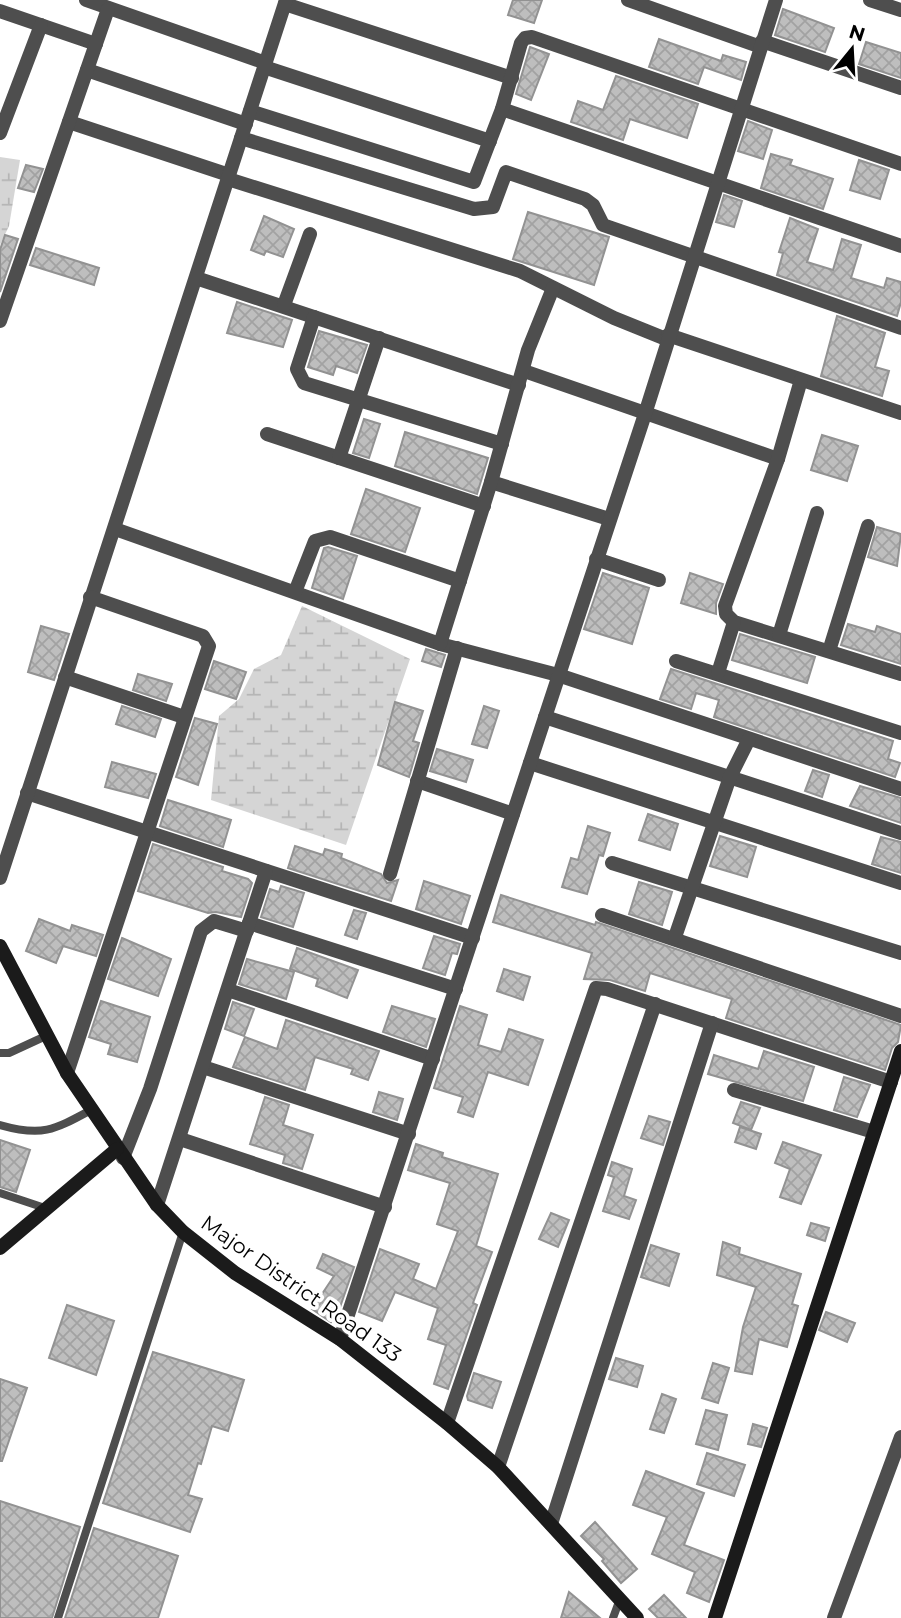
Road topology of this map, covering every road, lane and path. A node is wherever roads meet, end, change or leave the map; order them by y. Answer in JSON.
{"nodes":[{"id":1,"x":86,"y":0,"type":"edge"},
{"id":2,"x":628,"y":0,"type":"edge"},
{"id":3,"x":776,"y":0,"type":"edge"},
{"id":4,"x":870,"y":0,"type":"edge"},
{"id":5,"x":285,"y":2,"type":"edge"},
{"id":6,"x":108,"y":9,"type":"junction"},
{"id":7,"x":901,"y":10,"type":"edge"},
{"id":8,"x":0,"y":11,"type":"edge"},
{"id":9,"x":41,"y":25,"type":"junction"},
{"id":10,"x":96,"y":44,"type":"junction"},
{"id":11,"x":761,"y":44,"type":"junction"},
{"id":12,"x":265,"y":65,"type":"junction"},
{"id":13,"x":87,"y":70,"type":"junction"},
{"id":14,"x":512,"y":78,"type":"junction"},
{"id":15,"x":901,"y":88,"type":"edge"},
{"id":16,"x":741,"y":107,"type":"junction"},
{"id":17,"x":502,"y":109,"type":"junction"},
{"id":18,"x":248,"y":117,"type":"junction"},
{"id":19,"x":69,"y":122,"type":"junction"},
{"id":20,"x":0,"y":133,"type":"edge"},
{"id":21,"x":241,"y":138,"type":"junction"},
{"id":22,"x":491,"y":141,"type":"junction"},
{"id":23,"x":483,"y":164,"type":"junction"},
{"id":24,"x":901,"y":164,"type":"edge"},
{"id":25,"x":506,"y":172,"type":"junction"},
{"id":26,"x":228,"y":177,"type":"junction"},
{"id":27,"x":717,"y":183,"type":"junction"},
{"id":28,"x":310,"y":234,"type":"dead end"},
{"id":29,"x":901,"y":246,"type":"edge"},
{"id":30,"x":692,"y":259,"type":"junction"},
{"id":31,"x":196,"y":278,"type":"junction"},
{"id":32,"x":552,"y":288,"type":"junction"},
{"id":33,"x":284,"y":305,"type":"junction"},
{"id":34,"x":314,"y":317,"type":"junction"},
{"id":35,"x":0,"y":321,"type":"edge"},
{"id":36,"x":901,"y":328,"type":"edge"},
{"id":37,"x":667,"y":337,"type":"junction"},
{"id":38,"x":379,"y":338,"type":"junction"},
{"id":39,"x":522,"y":378,"type":"junction"},
{"id":40,"x":801,"y":380,"type":"junction"},
{"id":41,"x":359,"y":399,"type":"junction"},
{"id":42,"x":901,"y":412,"type":"edge"},
{"id":43,"x":645,"y":414,"type":"junction"},
{"id":44,"x":267,"y":435,"type":"dead end"},
{"id":45,"x":502,"y":444,"type":"junction"},
{"id":46,"x":339,"y":458,"type":"junction"},
{"id":47,"x":778,"y":459,"type":"junction"},
{"id":48,"x":491,"y":482,"type":"junction"},
{"id":49,"x":484,"y":506,"type":"junction"},
{"id":50,"x":817,"y":513,"type":"dead end"},
{"id":51,"x":609,"y":519,"type":"junction"},
{"id":52,"x":868,"y":526,"type":"dead end"},
{"id":53,"x":115,"y":528,"type":"junction"},
{"id":54,"x":596,"y":559,"type":"junction"},
{"id":55,"x":659,"y":580,"type":"dead end"},
{"id":56,"x":460,"y":581,"type":"junction"},
{"id":57,"x":295,"y":592,"type":"junction"},
{"id":58,"x":90,"y":597,"type":"junction"},
{"id":59,"x":734,"y":622,"type":"junction"},
{"id":60,"x":779,"y":635,"type":"junction"},
{"id":61,"x":440,"y":644,"type":"junction"},
{"id":62,"x":457,"y":648,"type":"junction"},
{"id":63,"x":829,"y":651,"type":"junction"},
{"id":64,"x":676,"y":660,"type":"dead end"},
{"id":65,"x":718,"y":673,"type":"junction"},
{"id":66,"x":901,"y":674,"type":"edge"},
{"id":67,"x":558,"y":675,"type":"junction"},
{"id":68,"x":65,"y":677,"type":"junction"},
{"id":69,"x":184,"y":717,"type":"junction"},
{"id":70,"x":545,"y":717,"type":"junction"},
{"id":71,"x":901,"y":733,"type":"edge"},
{"id":72,"x":749,"y":739,"type":"junction"},
{"id":73,"x":530,"y":763,"type":"junction"},
{"id":74,"x":730,"y":778,"type":"junction"},
{"id":75,"x":418,"y":781,"type":"junction"},
{"id":76,"x":901,"y":789,"type":"edge"},
{"id":77,"x":27,"y":793,"type":"junction"},
{"id":78,"x":513,"y":814,"type":"junction"},
{"id":79,"x":713,"y":823,"type":"junction"},
{"id":80,"x":146,"y":832,"type":"junction"},
{"id":81,"x":901,"y":833,"type":"edge"},
{"id":82,"x":612,"y":863,"type":"dead end"},
{"id":83,"x":266,"y":871,"type":"junction"},
{"id":84,"x":390,"y":874,"type":"dead end"},
{"id":85,"x":0,"y":878,"type":"edge"},
{"id":86,"x":901,"y":883,"type":"edge"},
{"id":87,"x":692,"y":888,"type":"junction"},
{"id":88,"x":602,"y":915,"type":"dead end"},
{"id":89,"x":248,"y":927,"type":"junction"},
{"id":90,"x":675,"y":937,"type":"junction"},
{"id":91,"x":473,"y":938,"type":"junction"},
{"id":92,"x":0,"y":946,"type":"edge"},
{"id":93,"x":901,"y":953,"type":"edge"},
{"id":94,"x":456,"y":989,"type":"junction"},
{"id":95,"x":228,"y":990,"type":"junction"},
{"id":96,"x":655,"y":1004,"type":"junction"},
{"id":97,"x":901,"y":1016,"type":"edge"},
{"id":98,"x":712,"y":1023,"type":"junction"},
{"id":99,"x":48,"y":1035,"type":"junction"},
{"id":100,"x":901,"y":1051,"type":"edge"},
{"id":101,"x":0,"y":1053,"type":"edge"},
{"id":102,"x":433,"y":1059,"type":"junction"},
{"id":103,"x":203,"y":1067,"type":"junction"},
{"id":104,"x":67,"y":1073,"type":"junction"},
{"id":105,"x":891,"y":1082,"type":"junction"},
{"id":106,"x":734,"y":1090,"type":"dead end"},
{"id":107,"x":91,"y":1110,"type":"junction"},
{"id":108,"x":0,"y":1125,"type":"edge"},
{"id":109,"x":874,"y":1132,"type":"junction"},
{"id":110,"x":409,"y":1134,"type":"junction"},
{"id":111,"x":180,"y":1139,"type":"junction"},
{"id":112,"x":120,"y":1153,"type":"junction"},
{"id":113,"x":0,"y":1193,"type":"edge"},
{"id":114,"x":157,"y":1205,"type":"junction"},
{"id":115,"x":385,"y":1207,"type":"junction"},
{"id":116,"x":48,"y":1209,"type":"junction"},
{"id":117,"x":183,"y":1231,"type":"junction"},
{"id":118,"x":0,"y":1248,"type":"edge"},
{"id":119,"x":340,"y":1339,"type":"junction"},
{"id":120,"x":447,"y":1423,"type":"junction"},
{"id":121,"x":901,"y":1437,"type":"edge"},
{"id":122,"x":498,"y":1467,"type":"junction"},
{"id":123,"x":551,"y":1524,"type":"junction"},
{"id":124,"x":620,"y":1599,"type":"junction"},
{"id":125,"x":58,"y":1618,"type":"edge"},
{"id":126,"x":613,"y":1618,"type":"edge"},
{"id":127,"x":637,"y":1618,"type":"edge"},
{"id":128,"x":715,"y":1618,"type":"edge"},
{"id":129,"x":834,"y":1618,"type":"edge"}],
"edges":[{"from":1,"to":6,"type":"street"},
{"from":2,"to":11,"type":"street"},
{"from":3,"to":11,"type":"street"},
{"from":4,"to":7,"type":"street"},
{"from":5,"to":12,"type":"street"},
{"from":5,"to":14,"type":"street"},
{"from":6,"to":10,"type":"street"},
{"from":6,"to":12,"type":"street"},
{"from":8,"to":9,"type":"street"},
{"from":9,"to":10,"type":"street"},
{"from":9,"to":20,"type":"street"},
{"from":10,"to":13,"type":"street"},
{"from":11,"to":15,"type":"street"},
{"from":11,"to":16,"type":"street"},
{"from":12,"to":18,"type":"street"},
{"from":12,"to":22,"type":"street"},
{"from":13,"to":18,"type":"street"},
{"from":13,"to":19,"type":"street"},
{"from":14,"to":16,"type":"street"},
{"from":14,"to":17,"type":"street"},
{"from":16,"to":24,"type":"street"},
{"from":16,"to":27,"type":"street"},
{"from":17,"to":22,"type":"street"},
{"from":17,"to":27,"type":"street"},
{"from":18,"to":21,"type":"street"},
{"from":18,"to":23,"type":"street"},
{"from":19,"to":26,"type":"street"},
{"from":19,"to":35,"type":"street"},
{"from":21,"to":25,"type":"street"},
{"from":21,"to":26,"type":"street"},
{"from":22,"to":23,"type":"street"},
{"from":23,"to":25,"type":"street"},
{"from":25,"to":30,"type":"street"},
{"from":26,"to":31,"type":"street"},
{"from":26,"to":32,"type":"street"},
{"from":27,"to":29,"type":"street"},
{"from":27,"to":30,"type":"street"},
{"from":28,"to":33,"type":"street"},
{"from":30,"to":36,"type":"street"},
{"from":30,"to":37,"type":"street"},
{"from":31,"to":33,"type":"street"},
{"from":31,"to":53,"type":"street"},
{"from":32,"to":37,"type":"street"},
{"from":32,"to":39,"type":"street"},
{"from":33,"to":34,"type":"street"},
{"from":34,"to":38,"type":"street"},
{"from":34,"to":41,"type":"street"},
{"from":37,"to":40,"type":"street"},
{"from":37,"to":43,"type":"street"},
{"from":38,"to":39,"type":"street"},
{"from":38,"to":41,"type":"street"},
{"from":39,"to":43,"type":"street"},
{"from":39,"to":45,"type":"street"},
{"from":40,"to":42,"type":"street"},
{"from":40,"to":47,"type":"street"},
{"from":41,"to":45,"type":"street"},
{"from":41,"to":46,"type":"street"},
{"from":43,"to":47,"type":"street"},
{"from":43,"to":51,"type":"street"},
{"from":44,"to":46,"type":"street"},
{"from":45,"to":48,"type":"street"},
{"from":46,"to":49,"type":"street"},
{"from":47,"to":59,"type":"street"},
{"from":48,"to":49,"type":"street"},
{"from":48,"to":51,"type":"street"},
{"from":49,"to":56,"type":"street"},
{"from":50,"to":60,"type":"street"},
{"from":51,"to":54,"type":"street"},
{"from":52,"to":63,"type":"street"},
{"from":53,"to":57,"type":"street"},
{"from":53,"to":58,"type":"street"},
{"from":54,"to":55,"type":"street"},
{"from":54,"to":67,"type":"street"},
{"from":56,"to":57,"type":"street"},
{"from":56,"to":61,"type":"street"},
{"from":57,"to":61,"type":"street"},
{"from":58,"to":68,"type":"street"},
{"from":58,"to":69,"type":"street"},
{"from":59,"to":60,"type":"street"},
{"from":59,"to":65,"type":"street"},
{"from":60,"to":63,"type":"street"},
{"from":61,"to":62,"type":"street"},
{"from":62,"to":67,"type":"street"},
{"from":62,"to":75,"type":"street"},
{"from":63,"to":66,"type":"street"},
{"from":64,"to":65,"type":"street"},
{"from":65,"to":71,"type":"street"},
{"from":67,"to":70,"type":"street"},
{"from":67,"to":72,"type":"street"},
{"from":68,"to":69,"type":"street"},
{"from":68,"to":77,"type":"street"},
{"from":69,"to":80,"type":"street"},
{"from":70,"to":73,"type":"street"},
{"from":70,"to":74,"type":"street"},
{"from":72,"to":74,"type":"street"},
{"from":72,"to":76,"type":"street"},
{"from":73,"to":78,"type":"street"},
{"from":73,"to":79,"type":"street"},
{"from":74,"to":79,"type":"street"},
{"from":74,"to":81,"type":"street"},
{"from":75,"to":78,"type":"street"},
{"from":75,"to":84,"type":"street"},
{"from":77,"to":80,"type":"street"},
{"from":77,"to":85,"type":"street"},
{"from":78,"to":91,"type":"street"},
{"from":79,"to":86,"type":"street"},
{"from":79,"to":87,"type":"street"},
{"from":80,"to":83,"type":"street"},
{"from":80,"to":104,"type":"street"},
{"from":82,"to":87,"type":"street"},
{"from":83,"to":89,"type":"street"},
{"from":83,"to":91,"type":"street"},
{"from":87,"to":90,"type":"street"},
{"from":87,"to":93,"type":"street"},
{"from":88,"to":90,"type":"street"},
{"from":89,"to":94,"type":"street"},
{"from":89,"to":95,"type":"street"},
{"from":89,"to":112,"type":"street"},
{"from":90,"to":97,"type":"street"},
{"from":91,"to":94,"type":"street"},
{"from":92,"to":99,"type":"main road","name":"Major District Road 133"},
{"from":94,"to":102,"type":"street"},
{"from":95,"to":102,"type":"street"},
{"from":95,"to":103,"type":"street"},
{"from":96,"to":98,"type":"street"},
{"from":96,"to":120,"type":"street"},
{"from":96,"to":122,"type":"street"},
{"from":98,"to":105,"type":"street"},
{"from":98,"to":123,"type":"street"},
{"from":99,"to":101,"type":"lane"},
{"from":99,"to":104,"type":"main road","name":"Major District Road 133"},
{"from":100,"to":105,"type":"main road"},
{"from":102,"to":110,"type":"street"},
{"from":103,"to":110,"type":"street"},
{"from":103,"to":111,"type":"street"},
{"from":104,"to":107,"type":"main road","name":"Major District Road 133"},
{"from":105,"to":109,"type":"main road"},
{"from":106,"to":109,"type":"street"},
{"from":107,"to":108,"type":"lane"},
{"from":107,"to":112,"type":"main road","name":"Major District Road 133"},
{"from":109,"to":128,"type":"main road"},
{"from":110,"to":115,"type":"street"},
{"from":111,"to":114,"type":"street"},
{"from":111,"to":115,"type":"street"},
{"from":112,"to":114,"type":"main road","name":"Major District Road 133"},
{"from":112,"to":116,"type":"main road"},
{"from":113,"to":116,"type":"lane"},
{"from":114,"to":117,"type":"main road","name":"Major District Road 133"},
{"from":115,"to":119,"type":"street"},
{"from":116,"to":118,"type":"main road"},
{"from":117,"to":119,"type":"main road","name":"Major District Road 133"},
{"from":117,"to":125,"type":"lane"},
{"from":119,"to":120,"type":"main road","name":"Major District Road 133"},
{"from":120,"to":122,"type":"main road","name":"Major District Road 133"},
{"from":121,"to":129,"type":"street"},
{"from":122,"to":123,"type":"main road","name":"Major District Road 133"},
{"from":123,"to":124,"type":"main road","name":"Major District Road 133"},
{"from":124,"to":126,"type":"lane"},
{"from":124,"to":127,"type":"main road","name":"Major District Road 133"}]}
